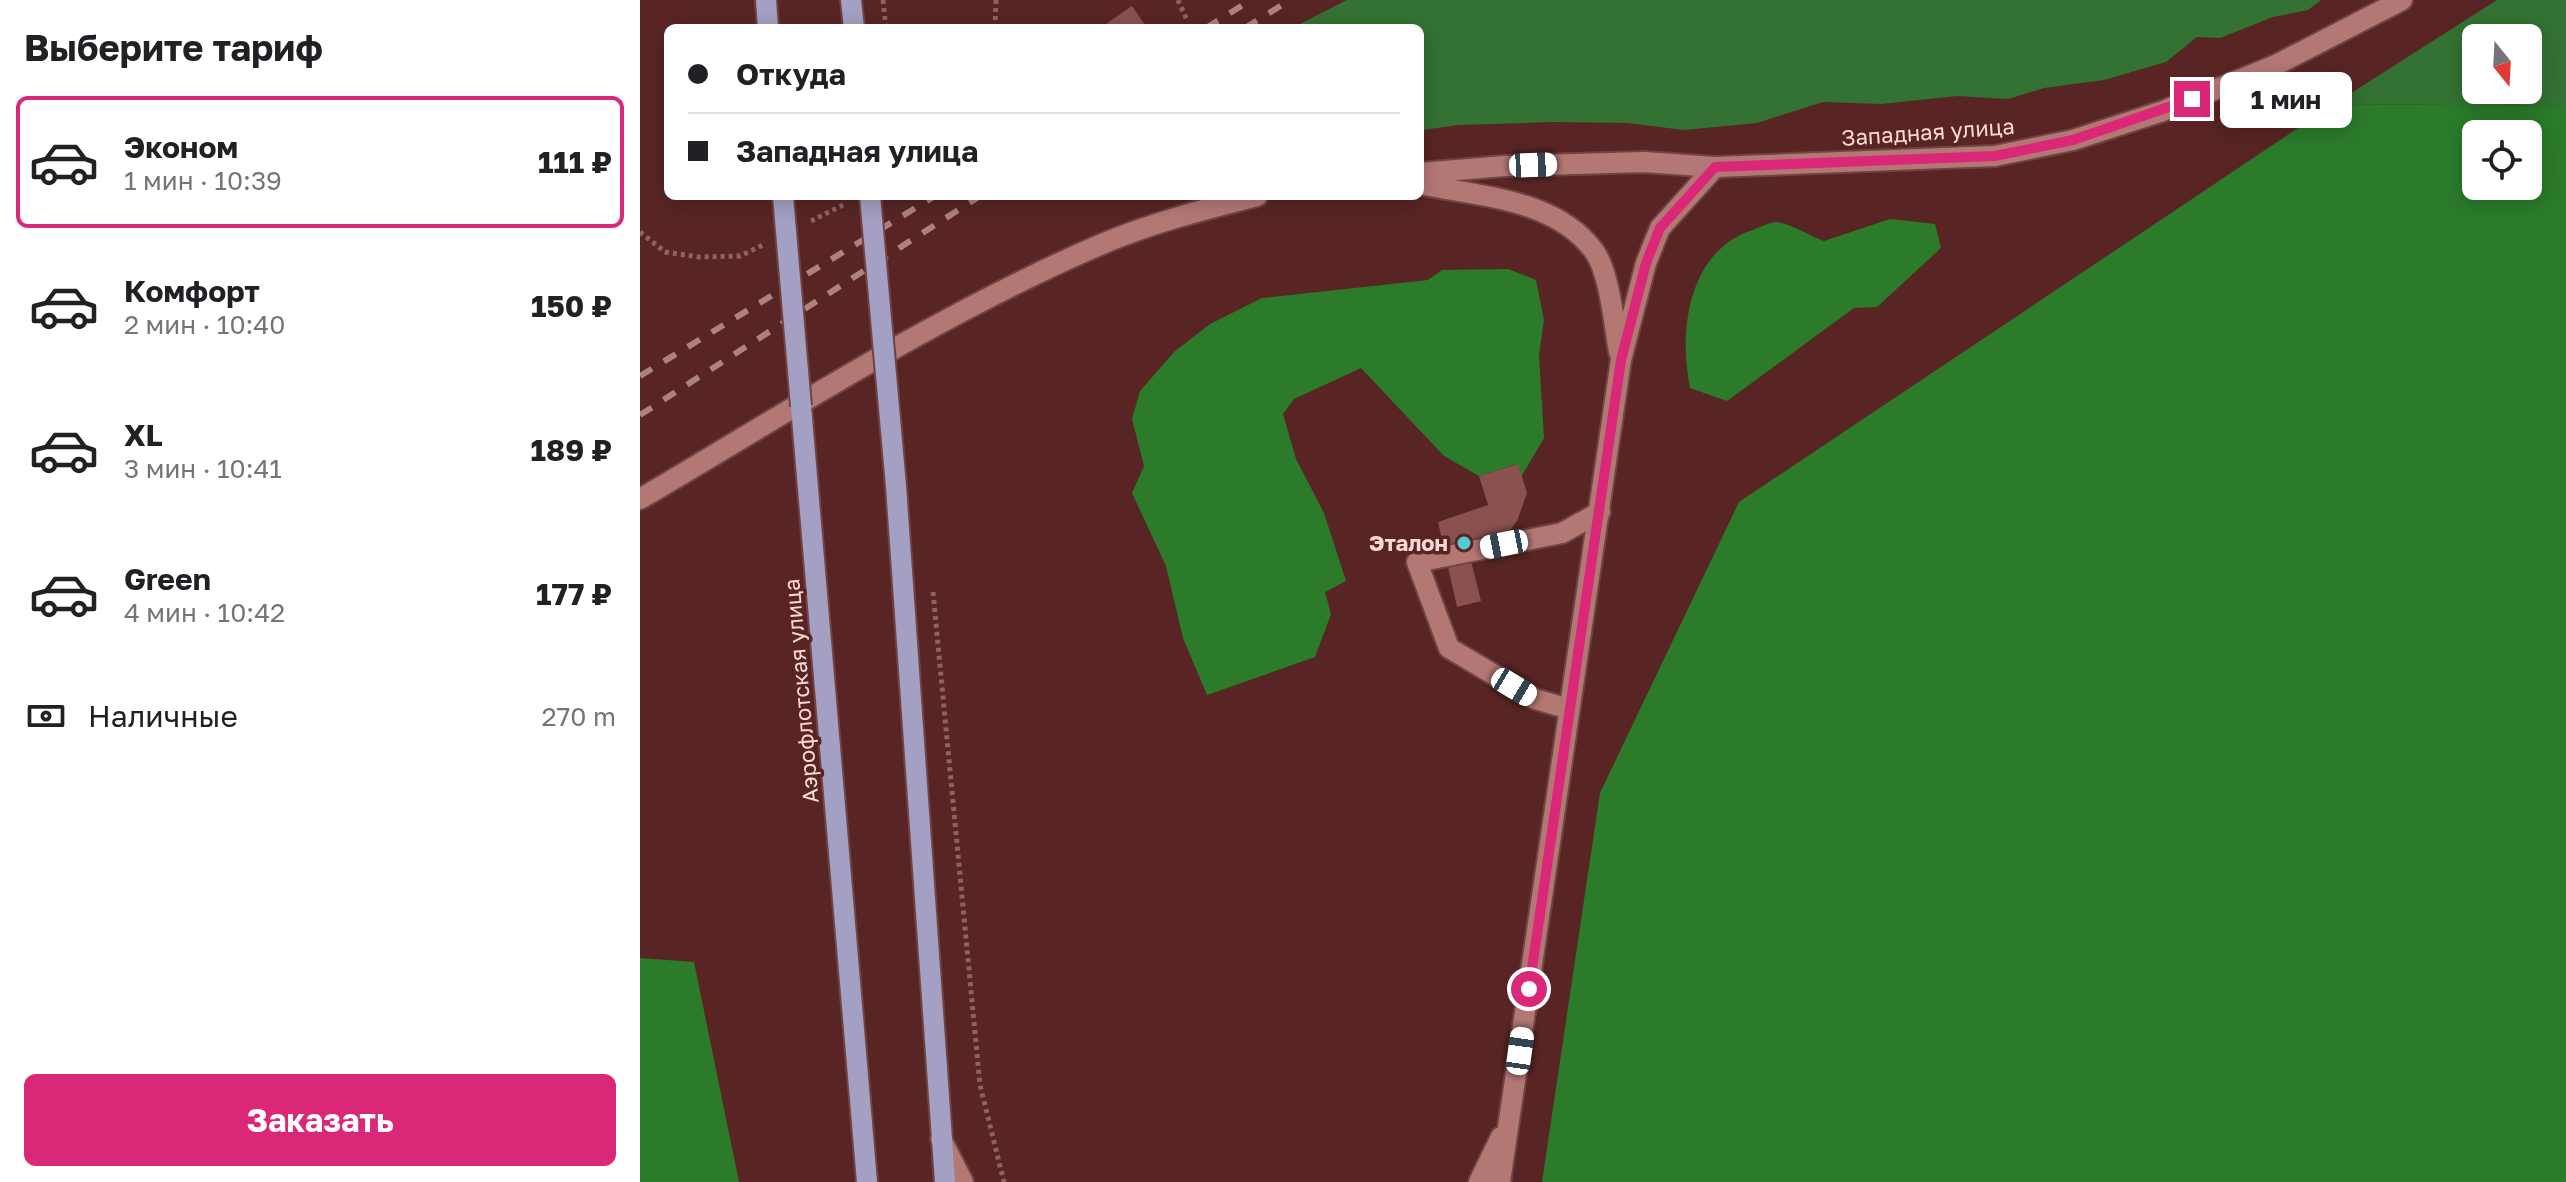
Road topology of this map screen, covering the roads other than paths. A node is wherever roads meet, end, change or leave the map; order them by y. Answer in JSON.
{"nodes":[{"id":1,"x":766,"y":0,"type":"edge"},
{"id":2,"x":851,"y":0,"type":"edge"},
{"id":3,"x":2402,"y":0,"type":"edge"},
{"id":4,"x":768,"y":24,"type":"edge"},
{"id":5,"x":854,"y":24,"type":"edge"},
{"id":6,"x":1715,"y":167,"type":"junction"},
{"id":7,"x":1424,"y":173,"type":"edge"},
{"id":8,"x":1424,"y":185,"type":"edge"},
{"id":9,"x":783,"y":200,"type":"edge"},
{"id":10,"x":870,"y":200,"type":"edge"},
{"id":11,"x":1241,"y":200,"type":"edge"},
{"id":12,"x":1621,"y":360,"type":"junction"},
{"id":13,"x":801,"y":406,"type":"junction"},
{"id":14,"x":640,"y":499,"type":"edge"},
{"id":15,"x":1600,"y":512,"type":"junction"},
{"id":16,"x":1569,"y":709,"type":"junction"},
{"id":17,"x":1508,"y":1122,"type":"junction"},
{"id":18,"x":941,"y":1139,"type":"junction"},
{"id":19,"x":867,"y":1182,"type":"edge"},
{"id":20,"x":945,"y":1182,"type":"edge"},
{"id":21,"x":963,"y":1182,"type":"edge"},
{"id":22,"x":1479,"y":1182,"type":"edge"},
{"id":23,"x":1500,"y":1182,"type":"edge"}],
"edges":[{"from":1,"to":4,"type":"main road"},
{"from":2,"to":5,"type":"main road"},
{"from":3,"to":6,"type":"street","name":"Западная улица"},
{"from":6,"to":7,"type":"street","name":"Западная улица"},
{"from":6,"to":12,"type":"street"},
{"from":8,"to":12,"type":"street"},
{"from":9,"to":13,"type":"main road","name":"Аэрофлотская улица","bridge":true},
{"from":10,"to":18,"type":"main road","bridge":true},
{"from":11,"to":13,"type":"street"},
{"from":12,"to":15,"type":"street"},
{"from":13,"to":14,"type":"street"},
{"from":13,"to":19,"type":"main road","name":"Аэрофлотская улица"},
{"from":15,"to":16,"type":"street"},
{"from":15,"to":16,"type":"street"},
{"from":16,"to":17,"type":"street"},
{"from":17,"to":22,"type":"street"},
{"from":17,"to":23,"type":"street"},
{"from":18,"to":20,"type":"main road"},
{"from":18,"to":21,"type":"street"}]}
